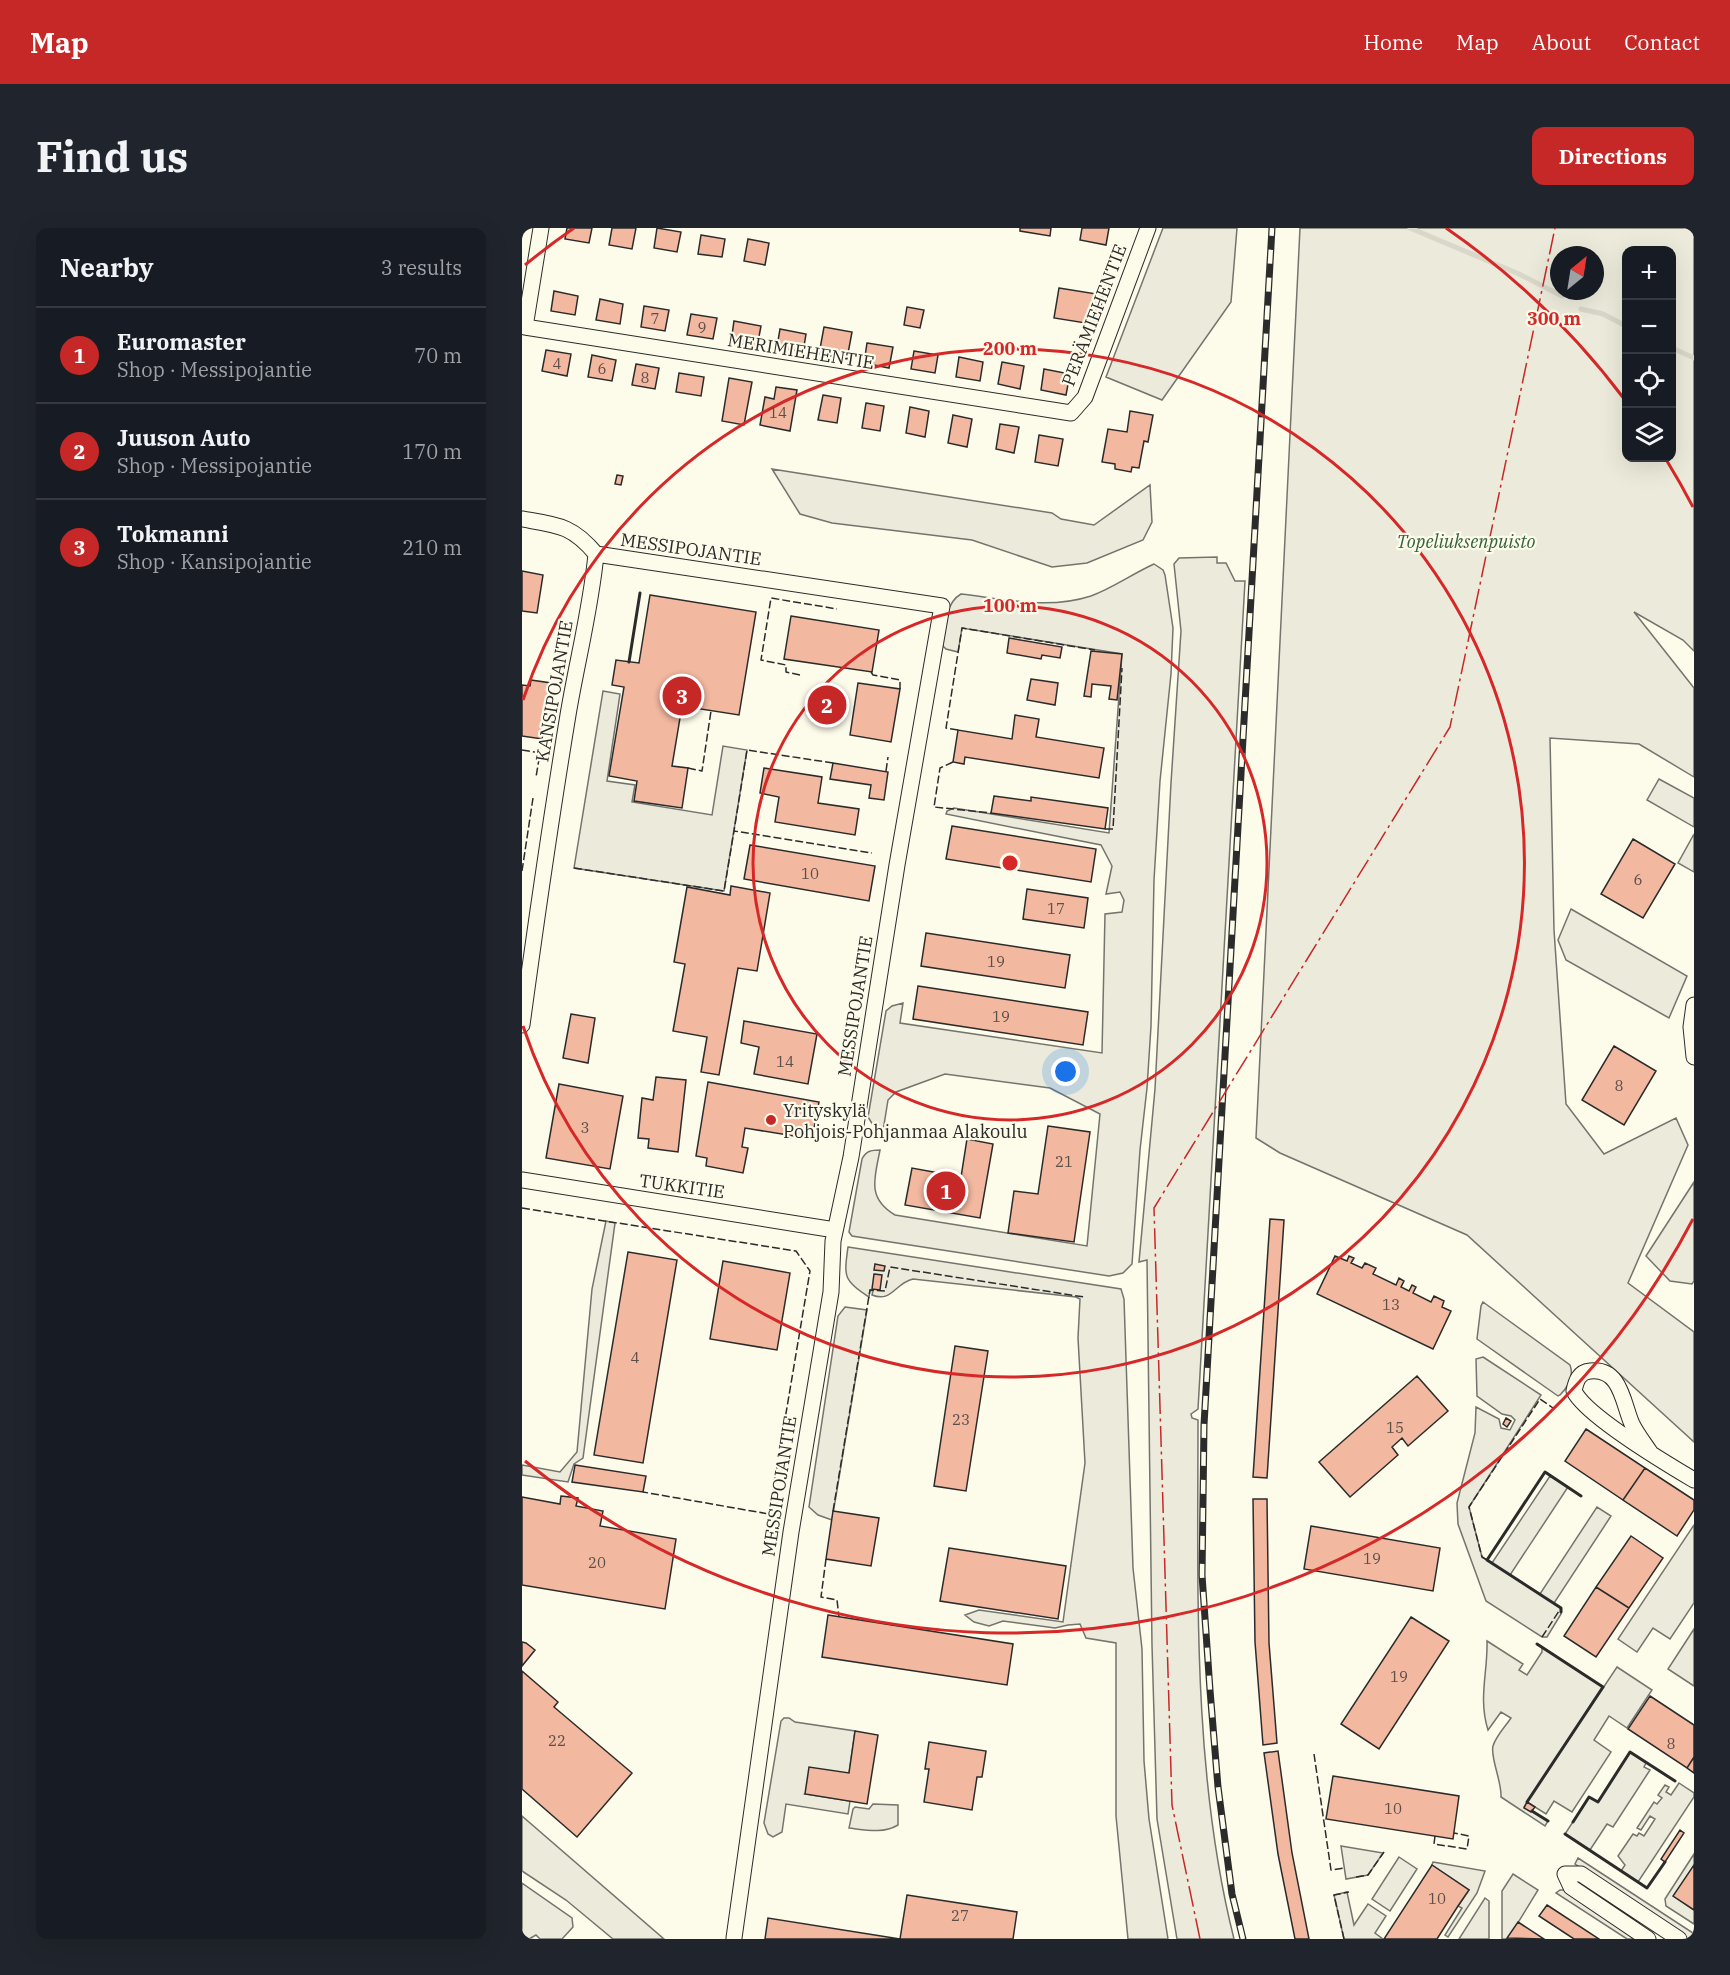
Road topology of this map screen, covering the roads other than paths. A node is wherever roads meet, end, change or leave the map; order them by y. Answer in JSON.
{"nodes":[{"id":1,"x":541,"y":228,"type":"edge"},
{"id":2,"x":1148,"y":228,"type":"edge"},
{"id":3,"x":1071,"y":413,"type":"joint"},
{"id":4,"x":522,"y":519,"type":"edge"},
{"id":5,"x":596,"y":554,"type":"junction"},
{"id":6,"x":1694,"y":1005,"type":"edge"},
{"id":7,"x":522,"y":1025,"type":"edge"},
{"id":8,"x":1694,"y":1057,"type":"edge"},
{"id":9,"x":522,"y":1180,"type":"edge"},
{"id":10,"x":836,"y":1230,"type":"junction"},
{"id":11,"x":1650,"y":1452,"type":"junction"},
{"id":12,"x":1694,"y":1480,"type":"edge"},
{"id":13,"x":734,"y":1938,"type":"edge"},
{"id":14,"x":1648,"y":1939,"type":"edge"},
{"id":15,"x":1679,"y":1939,"type":"edge"}],
"edges":[{"from":1,"to":3,"type":"street","name":"MERIMIEHENTIE"},
{"from":2,"to":3,"type":"street","name":"PERÄMIEHENTIE"},
{"from":4,"to":5,"type":"street"},
{"from":5,"to":7,"type":"street","name":"KANSIPOJANTIE"},
{"from":5,"to":10,"type":"street","name":"MESSIPOJANTIE"},
{"from":6,"to":8,"type":"street"},
{"from":9,"to":10,"type":"street","name":"TUKKITIE"},
{"from":10,"to":13,"type":"street","name":"MESSIPOJANTIE"},
{"from":11,"to":11,"type":"street"},
{"from":11,"to":12,"type":"street"},
{"from":14,"to":15,"type":"street"}]}
